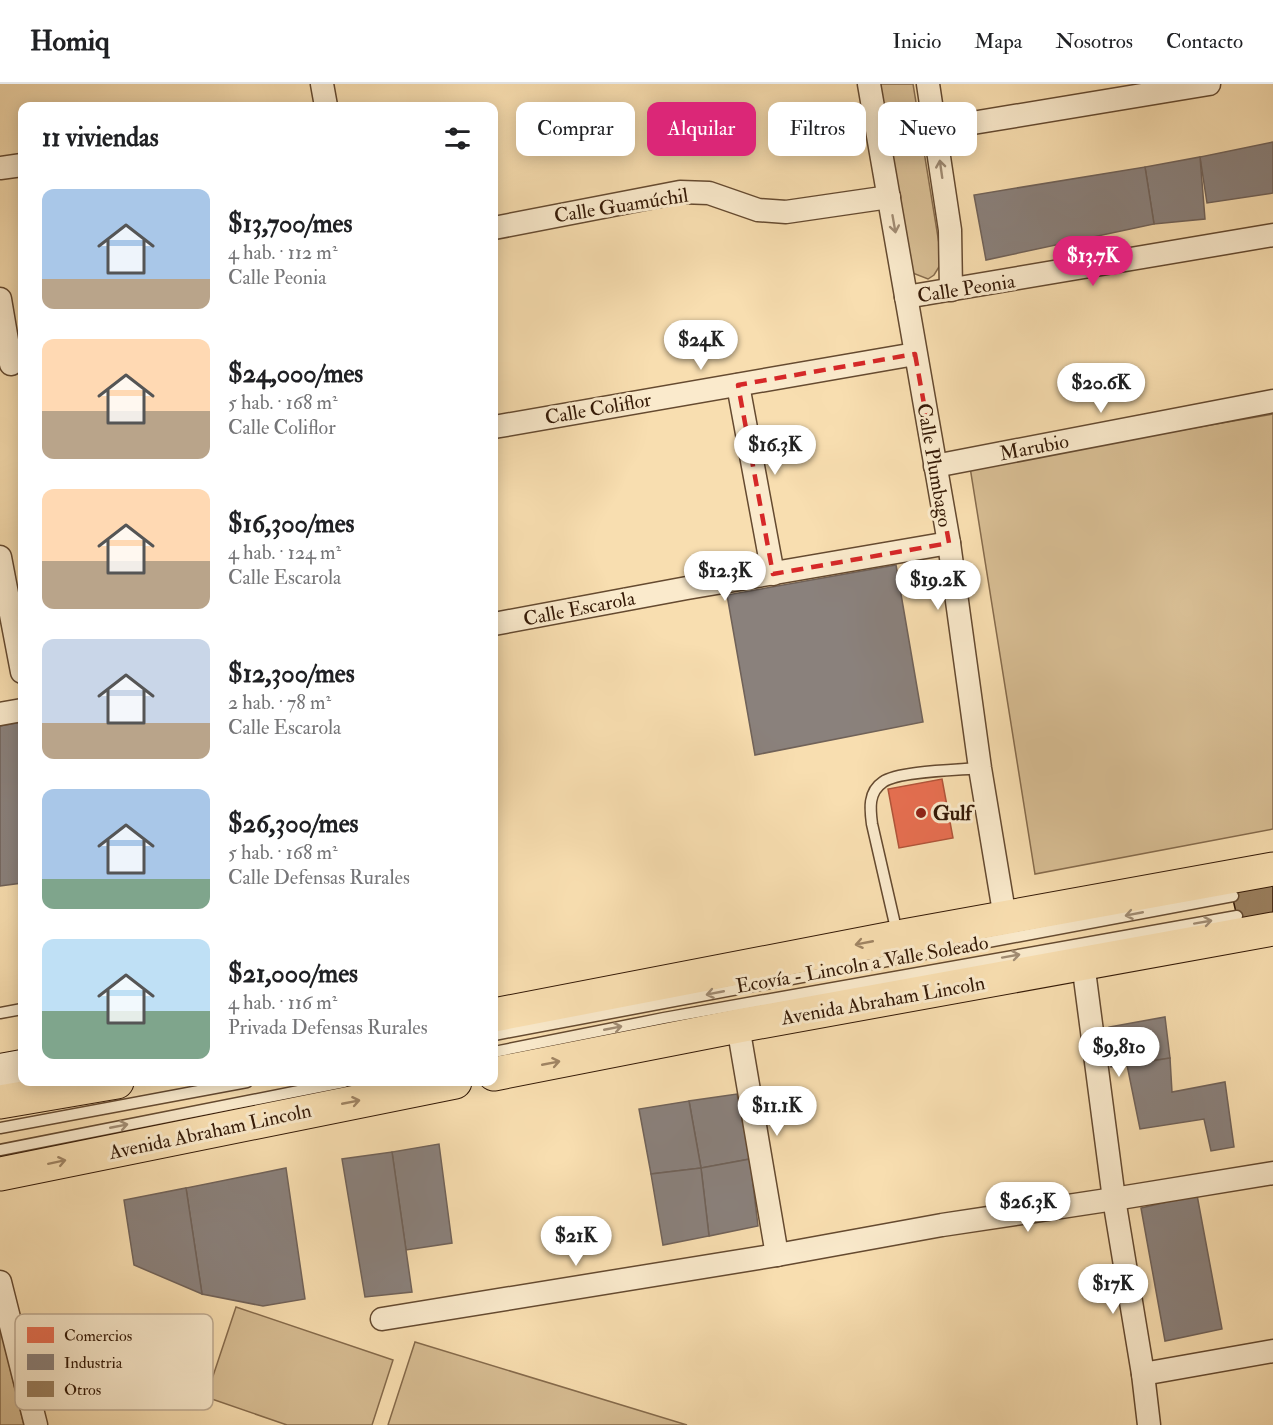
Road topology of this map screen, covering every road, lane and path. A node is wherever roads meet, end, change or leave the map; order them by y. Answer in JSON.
{"nodes":[{"id":1,"x":322,"y":84,"type":"edge"},
{"id":2,"x":869,"y":84,"type":"edge"},
{"id":3,"x":928,"y":84,"type":"edge"},
{"id":4,"x":1209,"y":84,"type":"edge"},
{"id":5,"x":325,"y":102,"type":"edge"},
{"id":6,"x":931,"y":102,"type":"edge"},
{"id":7,"x":977,"y":122,"type":"edge"},
{"id":8,"x":940,"y":156,"type":"edge"},
{"id":9,"x":18,"y":166,"type":"edge"},
{"id":10,"x":0,"y":168,"type":"edge"},
{"id":11,"x":889,"y":197,"type":"junction"},
{"id":12,"x":498,"y":227,"type":"edge"},
{"id":13,"x":1273,"y":235,"type":"edge"},
{"id":14,"x":951,"y":290,"type":"junction"},
{"id":15,"x":906,"y":297,"type":"junction"},
{"id":16,"x":0,"y":299,"type":"edge"},
{"id":17,"x":915,"y":354,"type":"junction"},
{"id":18,"x":11,"y":364,"type":"edge"},
{"id":19,"x":738,"y":385,"type":"junction"},
{"id":20,"x":1273,"y":401,"type":"edge"},
{"id":21,"x":498,"y":426,"type":"edge"},
{"id":22,"x":935,"y":466,"type":"junction"},
{"id":23,"x":949,"y":543,"type":"junction"},
{"id":24,"x":0,"y":557,"type":"edge"},
{"id":25,"x":773,"y":574,"type":"junction"},
{"id":26,"x":498,"y":623,"type":"edge"},
{"id":27,"x":18,"y":651,"type":"edge"},
{"id":28,"x":18,"y":711,"type":"edge"},
{"id":29,"x":0,"y":714,"type":"edge"},
{"id":30,"x":980,"y":768,"type":"junction"},
{"id":31,"x":1273,"y":869,"type":"edge"},
{"id":32,"x":1233,"y":896,"type":"dead end"},
{"id":33,"x":1237,"y":916,"type":"dead end"},
{"id":34,"x":1005,"y":918,"type":"junction"},
{"id":35,"x":1273,"y":929,"type":"edge"},
{"id":36,"x":898,"y":937,"type":"junction"},
{"id":37,"x":1083,"y":963,"type":"junction"},
{"id":38,"x":18,"y":1010,"type":"edge"},
{"id":39,"x":0,"y":1012,"type":"edge"},
{"id":40,"x":498,"y":1014,"type":"edge"},
{"id":41,"x":738,"y":1026,"type":"junction"},
{"id":42,"x":498,"y":1034,"type":"edge"},
{"id":43,"x":498,"y":1051,"type":"edge"},
{"id":44,"x":18,"y":1067,"type":"edge"},
{"id":45,"x":0,"y":1070,"type":"edge"},
{"id":46,"x":498,"y":1073,"type":"edge"},
{"id":47,"x":94,"y":1086,"type":"edge"},
{"id":48,"x":226,"y":1086,"type":"edge"},
{"id":49,"x":324,"y":1086,"type":"edge"},
{"id":50,"x":435,"y":1086,"type":"edge"},
{"id":51,"x":0,"y":1102,"type":"edge"},
{"id":52,"x":0,"y":1128,"type":"edge"},
{"id":53,"x":0,"y":1150,"type":"edge"},
{"id":54,"x":1273,"y":1173,"type":"edge"},
{"id":55,"x":0,"y":1174,"type":"edge"},
{"id":56,"x":1114,"y":1199,"type":"junction"},
{"id":57,"x":777,"y":1255,"type":"junction"},
{"id":58,"x":0,"y":1282,"type":"edge"},
{"id":59,"x":382,"y":1319,"type":"dead end"},
{"id":60,"x":15,"y":1342,"type":"edge"},
{"id":61,"x":1273,"y":1351,"type":"edge"},
{"id":62,"x":1143,"y":1374,"type":"junction"},
{"id":63,"x":32,"y":1410,"type":"edge"},
{"id":64,"x":36,"y":1425,"type":"edge"},
{"id":65,"x":1149,"y":1425,"type":"edge"}],
"edges":[{"from":1,"to":5,"type":"street"},
{"from":2,"to":11,"type":"street","name":"Calle Plumbago"},
{"from":3,"to":6,"type":"street"},
{"from":4,"to":7,"type":"street"},
{"from":14,"to":8,"type":"street","one_way":true},
{"from":9,"to":10,"type":"street"},
{"from":11,"to":12,"type":"street","name":"Calle Guamúchil"},
{"from":11,"to":15,"type":"street","name":"Calle Plumbago","one_way":true},
{"from":13,"to":14,"type":"street","name":"Calle Peonia"},
{"from":14,"to":15,"type":"street","name":"Calle Peonia"},
{"from":15,"to":17,"type":"street","name":"Calle Plumbago"},
{"from":16,"to":18,"type":"street"},
{"from":17,"to":19,"type":"street","name":"Calle Coliflor"},
{"from":17,"to":22,"type":"street","name":"Calle Plumbago"},
{"from":19,"to":21,"type":"street","name":"Calle Coliflor"},
{"from":19,"to":25,"type":"street"},
{"from":20,"to":22,"type":"street","name":"Marubio"},
{"from":22,"to":23,"type":"street","name":"Calle Plumbago"},
{"from":23,"to":25,"type":"street","name":"Calle Escarola"},
{"from":23,"to":30,"type":"street","name":"Calle Plumbago"},
{"from":24,"to":27,"type":"street"},
{"from":25,"to":26,"type":"street","name":"Calle Escarola"},
{"from":28,"to":29,"type":"street"},
{"from":30,"to":34,"type":"street","name":"Calle Plumbago"},
{"from":30,"to":36,"type":"lane"},
{"from":31,"to":34,"type":"main road"},
{"from":32,"to":42,"type":"lane","one_way":true},
{"from":43,"to":33,"type":"lane","name":"Ecovía - Lincoln a Valle Soleado","one_way":true},
{"from":34,"to":36,"type":"main road"},
{"from":35,"to":37,"type":"main road","name":"Avenida Abraham Lincoln"},
{"from":36,"to":40,"type":"main road","one_way":true},
{"from":37,"to":41,"type":"main road","name":"Avenida Abraham Lincoln"},
{"from":37,"to":56,"type":"street"},
{"from":38,"to":39,"type":"lane"},
{"from":46,"to":41,"type":"main road","name":"Avenida Abraham Lincoln","one_way":true},
{"from":41,"to":57,"type":"street"},
{"from":44,"to":45,"type":"main road"},
{"from":47,"to":51,"type":"main road"},
{"from":48,"to":52,"type":"lane"},
{"from":53,"to":49,"type":"lane","one_way":true},
{"from":55,"to":50,"type":"main road","name":"Avenida Abraham Lincoln","one_way":true},
{"from":54,"to":56,"type":"street"},
{"from":56,"to":57,"type":"street"},
{"from":56,"to":62,"type":"street"},
{"from":57,"to":59,"type":"street"},
{"from":58,"to":60,"type":"street"},
{"from":61,"to":62,"type":"street"},
{"from":62,"to":65,"type":"street"},
{"from":63,"to":64,"type":"street"}]}
